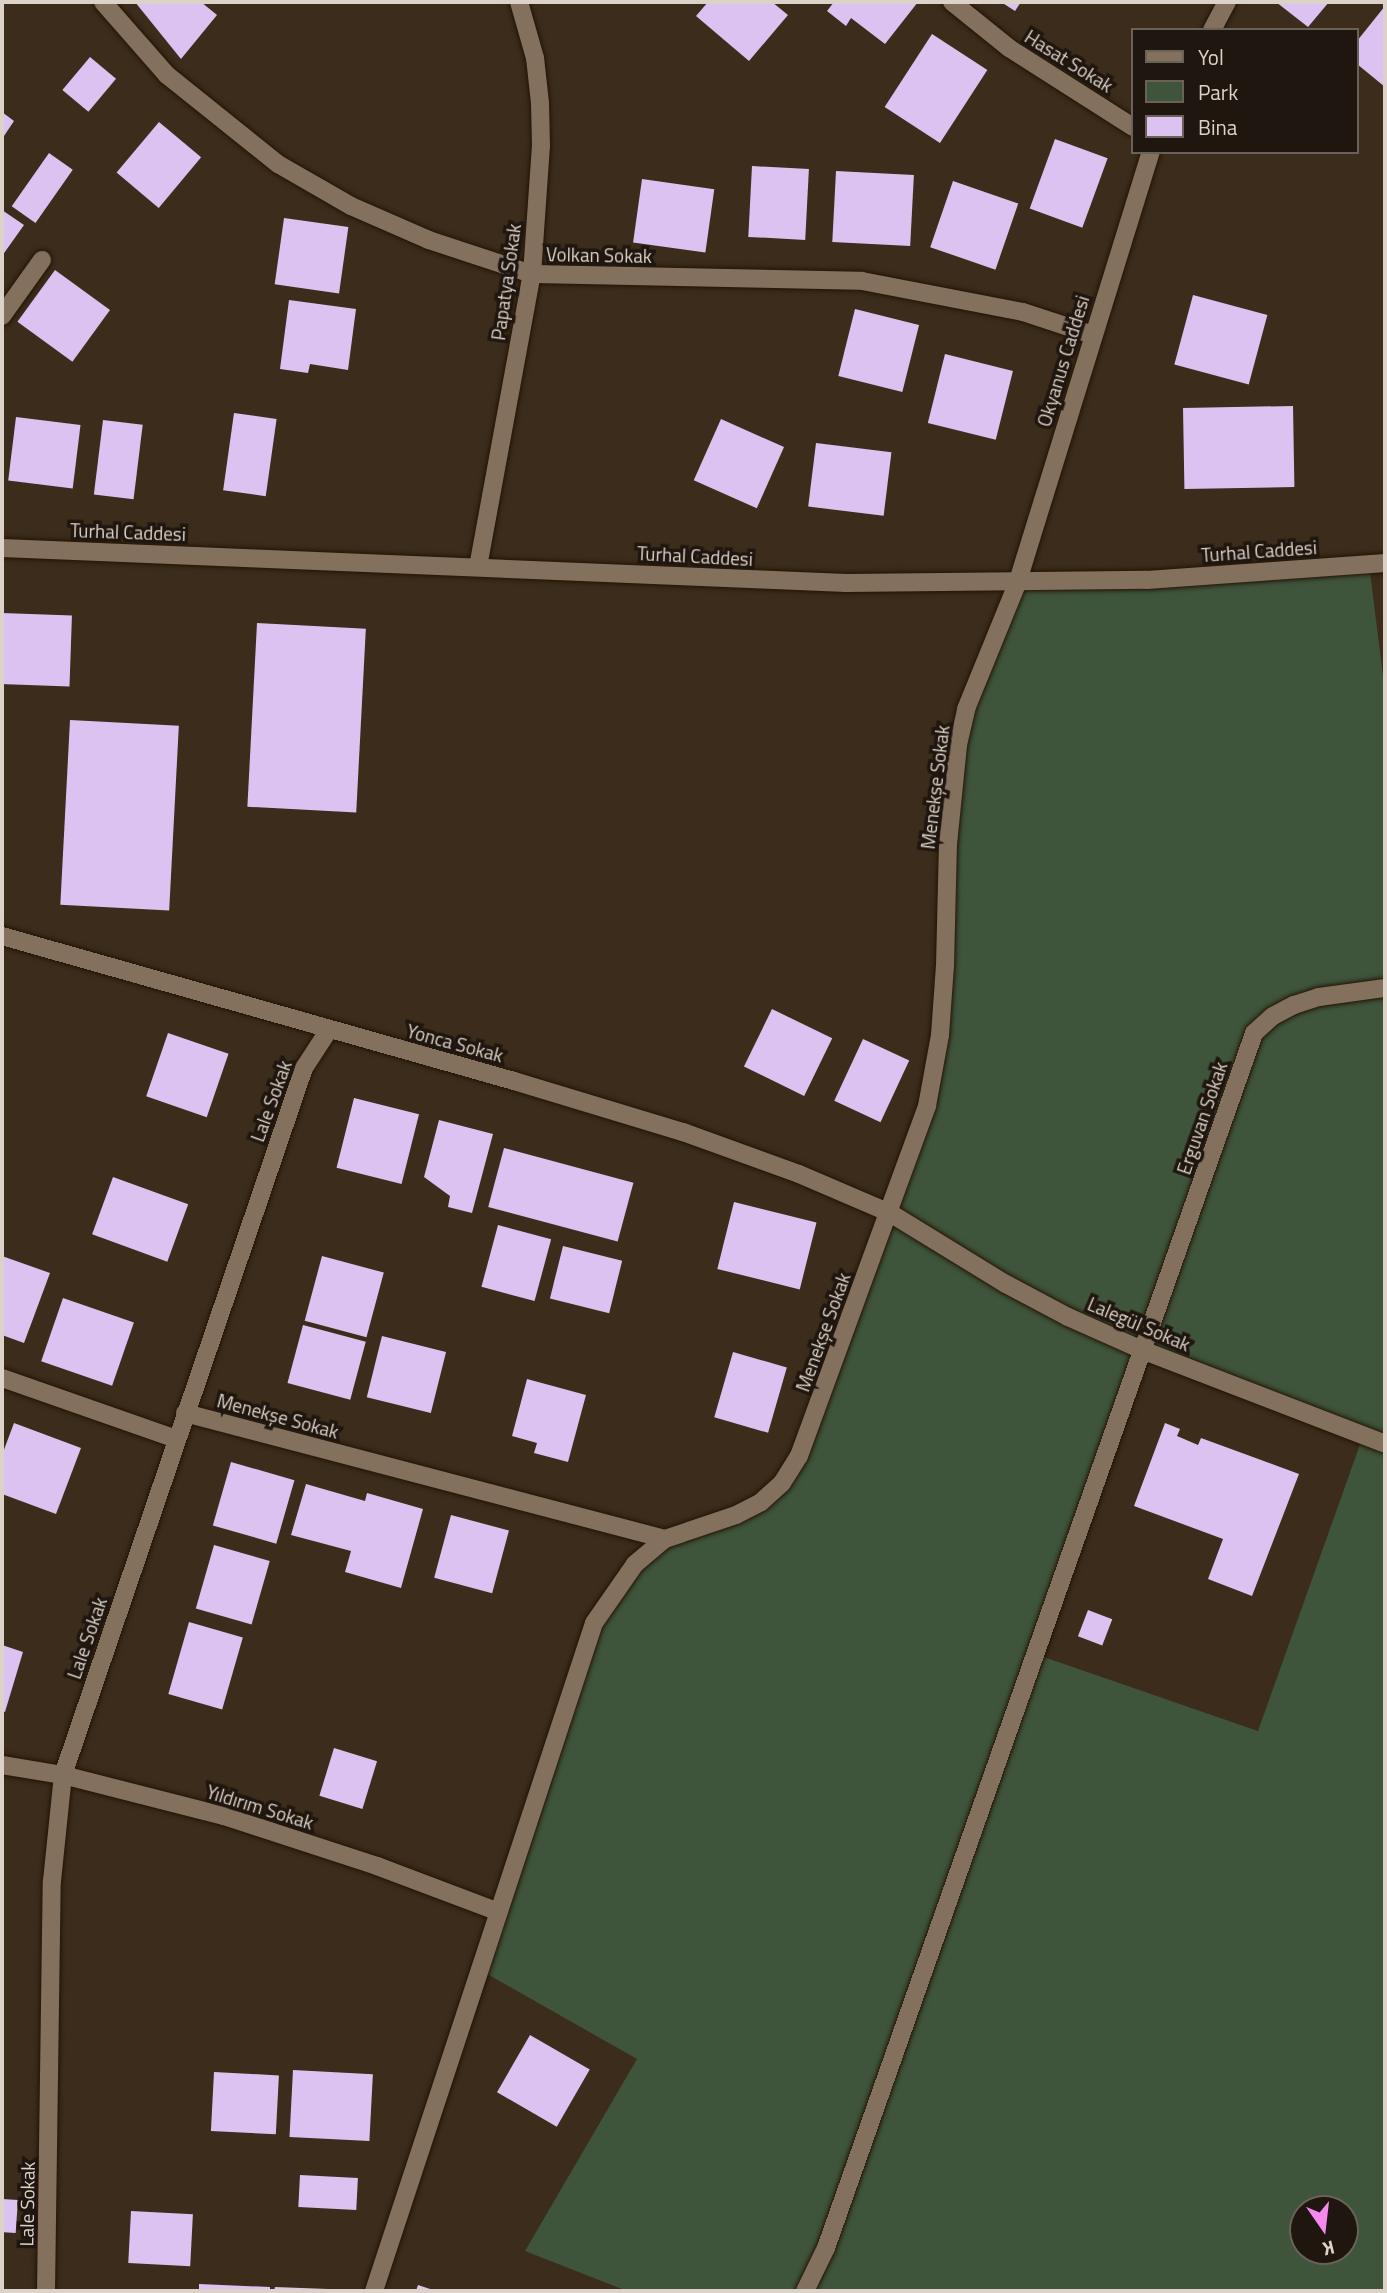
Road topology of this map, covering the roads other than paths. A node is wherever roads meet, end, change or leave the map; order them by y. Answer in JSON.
{"nodes":[{"id":1,"x":103,"y":2,"type":"edge"},
{"id":2,"x":519,"y":2,"type":"edge"},
{"id":3,"x":952,"y":2,"type":"edge"},
{"id":4,"x":1227,"y":2,"type":"edge"},
{"id":5,"x":1213,"y":28,"type":"edge"},
{"id":6,"x":1132,"y":126,"type":"edge"},
{"id":7,"x":1150,"y":154,"type":"edge"},
{"id":8,"x":41,"y":260,"type":"dead end"},
{"id":9,"x":532,"y":274,"type":"junction"},
{"id":10,"x":2,"y":316,"type":"edge"},
{"id":11,"x":1093,"y":335,"type":"junction"},
{"id":12,"x":2,"y":548,"type":"edge"},
{"id":13,"x":1385,"y":563,"type":"edge"},
{"id":14,"x":478,"y":567,"type":"junction"},
{"id":15,"x":1017,"y":584,"type":"junction"},
{"id":16,"x":2,"y":936,"type":"edge"},
{"id":17,"x":1385,"y":988,"type":"edge"},
{"id":18,"x":328,"y":1031,"type":"junction"},
{"id":19,"x":890,"y":1213,"type":"junction"},
{"id":20,"x":1142,"y":1350,"type":"junction"},
{"id":21,"x":2,"y":1378,"type":"edge"},
{"id":22,"x":185,"y":1413,"type":"junction"},
{"id":23,"x":176,"y":1439,"type":"junction"},
{"id":24,"x":1385,"y":1444,"type":"edge"},
{"id":25,"x":665,"y":1539,"type":"junction"},
{"id":26,"x":2,"y":1765,"type":"edge"},
{"id":27,"x":63,"y":1774,"type":"junction"},
{"id":28,"x":499,"y":1912,"type":"junction"},
{"id":29,"x":46,"y":2291,"type":"edge"},
{"id":30,"x":374,"y":2291,"type":"edge"},
{"id":31,"x":804,"y":2291,"type":"edge"}],
"edges":[{"from":1,"to":9,"type":"street","name":"Volkan Sokak"},
{"from":2,"to":9,"type":"street","name":"Papatya Sokak"},
{"from":3,"to":6,"type":"street","name":"Hasat Sokak"},
{"from":4,"to":5,"type":"street"},
{"from":7,"to":11,"type":"street","name":"Okyanus Caddesi"},
{"from":8,"to":10,"type":"street"},
{"from":9,"to":11,"type":"street","name":"Volkan Sokak"},
{"from":9,"to":14,"type":"street","name":"Papatya Sokak"},
{"from":11,"to":15,"type":"street","name":"Okyanus Caddesi"},
{"from":12,"to":14,"type":"street","name":"Turhal Caddesi"},
{"from":13,"to":15,"type":"street","name":"Turhal Caddesi"},
{"from":14,"to":15,"type":"street","name":"Turhal Caddesi"},
{"from":15,"to":19,"type":"street","name":"Menekşe Sokak"},
{"from":16,"to":18,"type":"street","name":"Yonca Sokak"},
{"from":17,"to":20,"type":"street","name":"Erguvan Sokak"},
{"from":18,"to":19,"type":"street","name":"Yonca Sokak"},
{"from":18,"to":22,"type":"street","name":"Lale Sokak"},
{"from":19,"to":20,"type":"street","name":"Lalegül Sokak"},
{"from":19,"to":25,"type":"street","name":"Menekşe Sokak"},
{"from":20,"to":24,"type":"street","name":"Lalegül Sokak"},
{"from":20,"to":31,"type":"street","name":"Erguvan Sokak"},
{"from":21,"to":23,"type":"street"},
{"from":22,"to":23,"type":"street","name":"Lale Sokak"},
{"from":22,"to":25,"type":"street","name":"Menekşe Sokak"},
{"from":23,"to":27,"type":"street","name":"Lale Sokak"},
{"from":25,"to":28,"type":"street"},
{"from":26,"to":27,"type":"street","name":"Yıldırım Sokak"},
{"from":27,"to":28,"type":"street","name":"Yıldırım Sokak"},
{"from":27,"to":29,"type":"street","name":"Lale Sokak"},
{"from":28,"to":30,"type":"street"}]}
